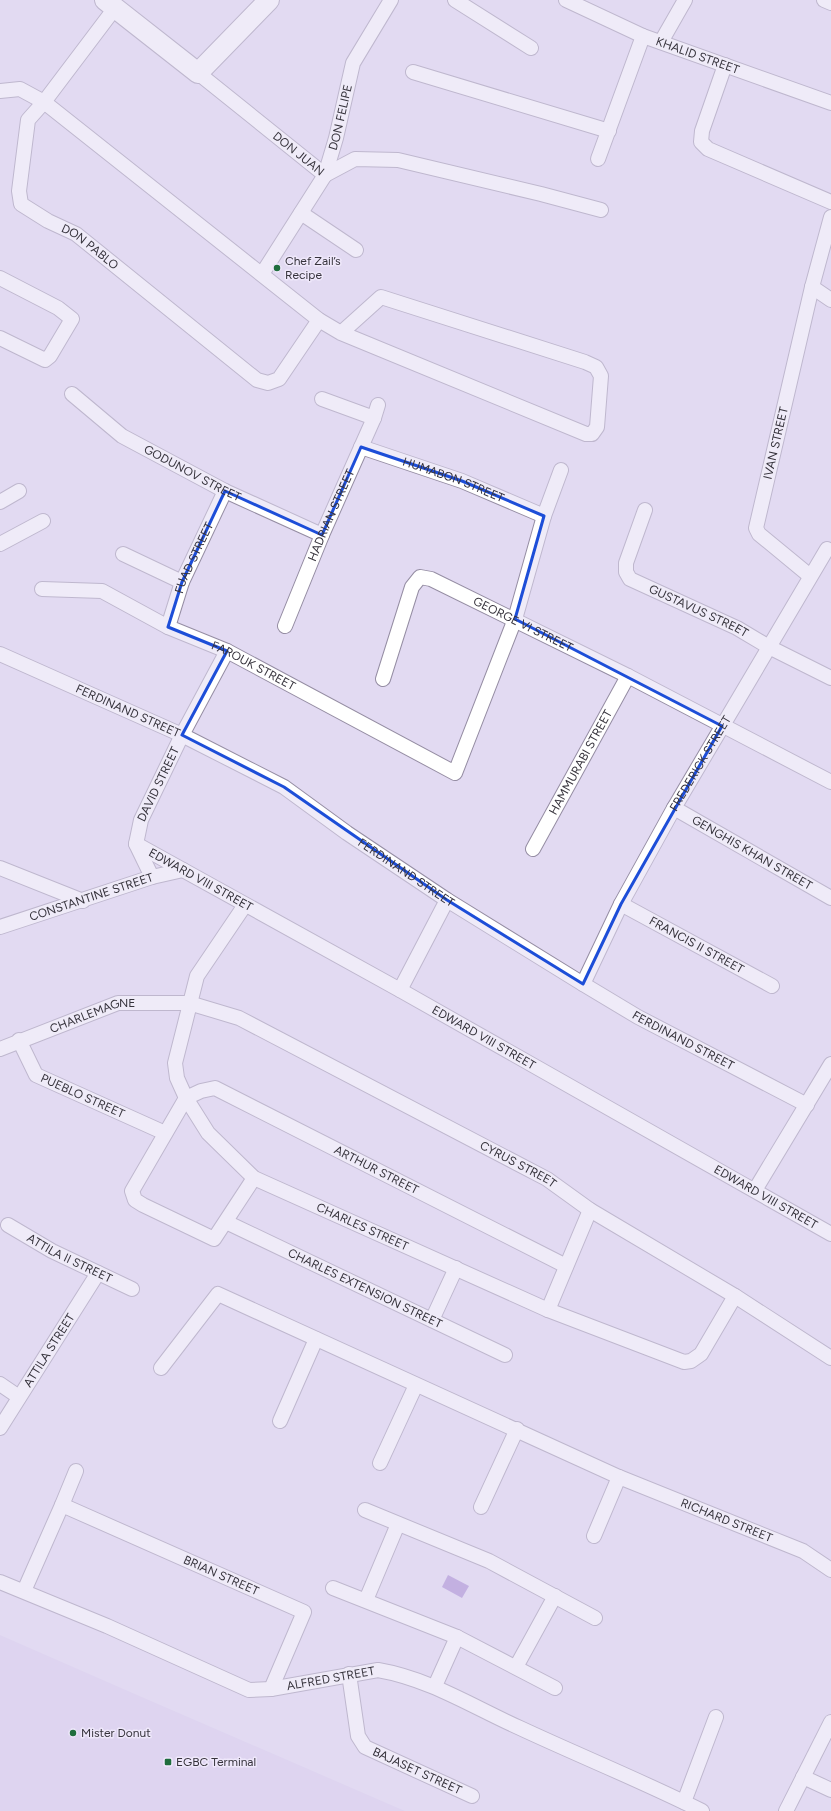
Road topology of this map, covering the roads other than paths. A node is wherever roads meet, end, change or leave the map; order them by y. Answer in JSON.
{"nodes":[{"id":1,"x":269,"y":0,"type":"edge"},
{"id":2,"x":390,"y":0,"type":"edge"},
{"id":3,"x":455,"y":0,"type":"edge"},
{"id":4,"x":566,"y":0,"type":"edge"},
{"id":5,"x":685,"y":0,"type":"edge"},
{"id":6,"x":824,"y":0,"type":"edge"},
{"id":7,"x":831,"y":3,"type":"edge"},
{"id":8,"x":110,"y":4,"type":"edge"},
{"id":9,"x":643,"y":36,"type":"junction"},
{"id":10,"x":661,"y":42,"type":"junction"},
{"id":11,"x":531,"y":48,"type":"dead end"},
{"id":12,"x":725,"y":65,"type":"junction"},
{"id":13,"x":413,"y":72,"type":"dead end"},
{"id":14,"x":198,"y":73,"type":"junction"},
{"id":15,"x":0,"y":91,"type":"edge"},
{"id":16,"x":44,"y":102,"type":"junction"},
{"id":17,"x":831,"y":103,"type":"edge"},
{"id":18,"x":609,"y":131,"type":"junction"},
{"id":19,"x":598,"y":159,"type":"dead end"},
{"id":20,"x":325,"y":175,"type":"junction"},
{"id":21,"x":831,"y":202,"type":"edge"},
{"id":22,"x":600,"y":210,"type":"dead end"},
{"id":23,"x":301,"y":212,"type":"junction"},
{"id":24,"x":831,"y":217,"type":"edge"},
{"id":25,"x":356,"y":250,"type":"dead end"},
{"id":26,"x":262,"y":274,"type":"junction"},
{"id":27,"x":0,"y":278,"type":"edge"},
{"id":28,"x":812,"y":287,"type":"junction"},
{"id":29,"x":831,"y":300,"type":"edge"},
{"id":30,"x":319,"y":320,"type":"junction"},
{"id":31,"x":341,"y":334,"type":"junction"},
{"id":32,"x":0,"y":338,"type":"edge"},
{"id":33,"x":72,"y":394,"type":"dead end"},
{"id":34,"x":322,"y":399,"type":"dead end"},
{"id":35,"x":361,"y":447,"type":"junction"},
{"id":36,"x":561,"y":470,"type":"dead end"},
{"id":37,"x":225,"y":491,"type":"junction"},
{"id":38,"x":19,"y":492,"type":"dead end"},
{"id":39,"x":0,"y":502,"type":"edge"},
{"id":40,"x":645,"y":510,"type":"dead end"},
{"id":41,"x":544,"y":516,"type":"junction"},
{"id":42,"x":43,"y":521,"type":"dead end"},
{"id":43,"x":322,"y":535,"type":"junction"},
{"id":44,"x":0,"y":544,"type":"edge"},
{"id":45,"x":827,"y":549,"type":"dead end"},
{"id":46,"x":123,"y":554,"type":"dead end"},
{"id":47,"x":810,"y":576,"type":"junction"},
{"id":48,"x":182,"y":582,"type":"junction"},
{"id":49,"x":42,"y":589,"type":"dead end"},
{"id":50,"x":515,"y":619,"type":"junction"},
{"id":51,"x":285,"y":626,"type":"dead end"},
{"id":52,"x":168,"y":627,"type":"junction"},
{"id":53,"x":769,"y":647,"type":"junction"},
{"id":54,"x":227,"y":651,"type":"junction"},
{"id":55,"x":0,"y":654,"type":"edge"},
{"id":56,"x":628,"y":676,"type":"junction"},
{"id":57,"x":831,"y":678,"type":"edge"},
{"id":58,"x":382,"y":679,"type":"dead end"},
{"id":59,"x":722,"y":726,"type":"junction"},
{"id":60,"x":182,"y":735,"type":"junction"},
{"id":61,"x":831,"y":782,"type":"edge"},
{"id":62,"x":674,"y":808,"type":"junction"},
{"id":63,"x":136,"y":844,"type":"junction"},
{"id":64,"x":532,"y":849,"type":"dead end"},
{"id":65,"x":0,"y":868,"type":"edge"},
{"id":66,"x":183,"y":870,"type":"junction"},
{"id":67,"x":152,"y":877,"type":"junction"},
{"id":68,"x":831,"y":898,"type":"edge"},
{"id":69,"x":447,"y":900,"type":"junction"},
{"id":70,"x":83,"y":901,"type":"junction"},
{"id":71,"x":621,"y":904,"type":"junction"},
{"id":72,"x":245,"y":906,"type":"junction"},
{"id":73,"x":0,"y":927,"type":"edge"},
{"id":74,"x":583,"y":984,"type":"junction"},
{"id":75,"x":772,"y":986,"type":"dead end"},
{"id":76,"x":400,"y":990,"type":"junction"},
{"id":77,"x":189,"y":1003,"type":"junction"},
{"id":78,"x":19,"y":1040,"type":"junction"},
{"id":79,"x":0,"y":1048,"type":"edge"},
{"id":80,"x":831,"y":1064,"type":"edge"},
{"id":81,"x":186,"y":1098,"type":"junction"},
{"id":82,"x":807,"y":1105,"type":"junction"},
{"id":83,"x":165,"y":1133,"type":"junction"},
{"id":84,"x":254,"y":1178,"type":"junction"},
{"id":85,"x":755,"y":1190,"type":"junction"},
{"id":86,"x":590,"y":1210,"type":"junction"},
{"id":87,"x":226,"y":1222,"type":"junction"},
{"id":88,"x":8,"y":1226,"type":"dead end"},
{"id":89,"x":831,"y":1234,"type":"edge"},
{"id":90,"x":566,"y":1266,"type":"junction"},
{"id":91,"x":456,"y":1268,"type":"junction"},
{"id":92,"x":98,"y":1273,"type":"junction"},
{"id":93,"x":132,"y":1290,"type":"dead end"},
{"id":94,"x":735,"y":1296,"type":"junction"},
{"id":95,"x":548,"y":1310,"type":"junction"},
{"id":96,"x":432,"y":1320,"type":"junction"},
{"id":97,"x":316,"y":1339,"type":"junction"},
{"id":98,"x":505,"y":1354,"type":"dead end"},
{"id":99,"x":831,"y":1358,"type":"edge"},
{"id":100,"x":161,"y":1368,"type":"dead end"},
{"id":101,"x":0,"y":1384,"type":"edge"},
{"id":102,"x":416,"y":1385,"type":"junction"},
{"id":103,"x":19,"y":1397,"type":"junction"},
{"id":104,"x":280,"y":1421,"type":"dead end"},
{"id":105,"x":0,"y":1428,"type":"edge"},
{"id":106,"x":517,"y":1429,"type":"junction"},
{"id":107,"x":380,"y":1463,"type":"dead end"},
{"id":108,"x":76,"y":1471,"type":"dead end"},
{"id":109,"x":619,"y":1477,"type":"junction"},
{"id":110,"x":62,"y":1505,"type":"junction"},
{"id":111,"x":481,"y":1507,"type":"dead end"},
{"id":112,"x":365,"y":1510,"type":"dead end"},
{"id":113,"x":398,"y":1524,"type":"junction"},
{"id":114,"x":594,"y":1536,"type":"dead end"},
{"id":115,"x":831,"y":1570,"type":"edge"},
{"id":116,"x":0,"y":1582,"type":"edge"},
{"id":117,"x":333,"y":1588,"type":"dead end"},
{"id":118,"x":24,"y":1591,"type":"junction"},
{"id":119,"x":554,"y":1596,"type":"junction"},
{"id":120,"x":366,"y":1600,"type":"junction"},
{"id":121,"x":595,"y":1618,"type":"dead end"},
{"id":122,"x":457,"y":1637,"type":"junction"},
{"id":123,"x":516,"y":1666,"type":"junction"},
{"id":124,"x":349,"y":1674,"type":"junction"},
{"id":125,"x":435,"y":1686,"type":"junction"},
{"id":126,"x":555,"y":1688,"type":"dead end"},
{"id":127,"x":271,"y":1689,"type":"junction"},
{"id":128,"x":716,"y":1717,"type":"dead end"},
{"id":129,"x":831,"y":1722,"type":"edge"},
{"id":130,"x":802,"y":1777,"type":"junction"},
{"id":131,"x":831,"y":1790,"type":"edge"},
{"id":132,"x":472,"y":1796,"type":"dead end"},
{"id":133,"x":684,"y":1802,"type":"junction"},
{"id":134,"x":702,"y":1811,"type":"edge"},
{"id":135,"x":786,"y":1811,"type":"edge"}],
"edges":[{"from":1,"to":14,"type":"street"},
{"from":2,"to":20,"type":"street","name":"DON FELIPE"},
{"from":3,"to":11,"type":"street"},
{"from":4,"to":9,"type":"street","name":"KHALID STREET"},
{"from":5,"to":10,"type":"street"},
{"from":6,"to":7,"type":"street"},
{"from":8,"to":14,"type":"street","name":"DON JUAN"},
{"from":8,"to":16,"type":"street","name":"DON PABLO"},
{"from":9,"to":10,"type":"street","name":"KHALID STREET"},
{"from":9,"to":18,"type":"street"},
{"from":10,"to":12,"type":"street","name":"KHALID STREET"},
{"from":12,"to":17,"type":"street","name":"KHALID STREET"},
{"from":12,"to":21,"type":"street"},
{"from":13,"to":18,"type":"street"},
{"from":14,"to":20,"type":"street","name":"DON JUAN"},
{"from":15,"to":16,"type":"street"},
{"from":16,"to":26,"type":"street"},
{"from":16,"to":30,"type":"street","name":"DON PABLO"},
{"from":18,"to":19,"type":"street"},
{"from":20,"to":22,"type":"street","name":"DON JUAN"},
{"from":20,"to":23,"type":"street","name":"DON FELIPE"},
{"from":23,"to":25,"type":"street"},
{"from":23,"to":26,"type":"street","name":"DON FELIPE"},
{"from":24,"to":28,"type":"street"},
{"from":26,"to":30,"type":"street"},
{"from":27,"to":32,"type":"street"},
{"from":28,"to":29,"type":"street"},
{"from":28,"to":47,"type":"street","name":"IVAN STREET"},
{"from":30,"to":31,"type":"street"},
{"from":31,"to":31,"type":"street"},
{"from":33,"to":37,"type":"street","name":"GODUNOV STREET"},
{"from":34,"to":35,"type":"street","name":"HADRIAN STREET"},
{"from":35,"to":41,"type":"street","name":"HUMABON STREET"},
{"from":35,"to":43,"type":"street","name":"HADRIAN STREET"},
{"from":36,"to":41,"type":"street"},
{"from":37,"to":43,"type":"street","name":"GODUNOV STREET"},
{"from":37,"to":48,"type":"street","name":"FUAD STREET"},
{"from":38,"to":39,"type":"street"},
{"from":40,"to":53,"type":"street","name":"GUSTAVUS STREET"},
{"from":41,"to":50,"type":"street"},
{"from":42,"to":44,"type":"street"},
{"from":43,"to":51,"type":"street","name":"HADRIAN STREET"},
{"from":45,"to":47,"type":"street","name":"FREDERICK STREET"},
{"from":46,"to":48,"type":"street"},
{"from":47,"to":53,"type":"street","name":"FREDERICK STREET"},
{"from":48,"to":52,"type":"street","name":"FUAD STREET"},
{"from":49,"to":52,"type":"street","name":"FAROUK STREET"},
{"from":50,"to":54,"type":"street","name":"FAROUK STREET"},
{"from":50,"to":56,"type":"street","name":"GEORGE VI STREET"},
{"from":50,"to":58,"type":"street","name":"GEORGE VI STREET"},
{"from":52,"to":54,"type":"street","name":"FAROUK STREET"},
{"from":53,"to":57,"type":"street","name":"GUSTAVUS STREET"},
{"from":53,"to":59,"type":"street","name":"FREDERICK STREET"},
{"from":54,"to":60,"type":"street","name":"DAVID STREET"},
{"from":55,"to":60,"type":"street","name":"FERDINAND STREET"},
{"from":56,"to":59,"type":"street","name":"GEORGE VI STREET"},
{"from":56,"to":64,"type":"street","name":"HAMMURABI STREET"},
{"from":59,"to":61,"type":"street","name":"GEORGE VI STREET"},
{"from":59,"to":62,"type":"street","name":"FREDERICK STREET"},
{"from":60,"to":63,"type":"street","name":"DAVID STREET"},
{"from":60,"to":69,"type":"street","name":"FERDINAND STREET"},
{"from":62,"to":68,"type":"street","name":"GENGHIS KHAN STREET"},
{"from":62,"to":71,"type":"street","name":"FREDERICK STREET"},
{"from":63,"to":66,"type":"street","name":"EDWARD VIII STREET"},
{"from":63,"to":67,"type":"street"},
{"from":65,"to":70,"type":"street"},
{"from":66,"to":67,"type":"street","name":"CONSTANTINE STREET"},
{"from":66,"to":72,"type":"street","name":"EDWARD VIII STREET"},
{"from":67,"to":70,"type":"street","name":"CONSTANTINE STREET"},
{"from":69,"to":74,"type":"street","name":"FERDINAND STREET"},
{"from":69,"to":76,"type":"street"},
{"from":70,"to":73,"type":"street","name":"CONSTANTINE STREET"},
{"from":71,"to":74,"type":"street","name":"FREDERICK STREET"},
{"from":71,"to":75,"type":"street","name":"FRANCIS II STREET"},
{"from":72,"to":76,"type":"street","name":"EDWARD VIII STREET"},
{"from":72,"to":77,"type":"street","name":"CHARLES STREET"},
{"from":74,"to":82,"type":"street","name":"FERDINAND STREET"},
{"from":76,"to":85,"type":"street","name":"EDWARD VIII STREET"},
{"from":77,"to":78,"type":"street","name":"CHARLEMAGNE"},
{"from":77,"to":81,"type":"street","name":"CHARLES STREET"},
{"from":77,"to":86,"type":"street","name":"CYRUS STREET"},
{"from":78,"to":79,"type":"street","name":"CHARLEMAGNE"},
{"from":78,"to":83,"type":"street","name":"PUEBLO STREET"},
{"from":80,"to":82,"type":"street"},
{"from":81,"to":83,"type":"street"},
{"from":81,"to":84,"type":"street","name":"CHARLES STREET"},
{"from":81,"to":90,"type":"street","name":"ARTHUR STREET"},
{"from":82,"to":85,"type":"street"},
{"from":83,"to":87,"type":"street"},
{"from":84,"to":87,"type":"street"},
{"from":84,"to":91,"type":"street","name":"CHARLES STREET"},
{"from":85,"to":89,"type":"street","name":"EDWARD VIII STREET"},
{"from":86,"to":90,"type":"street"},
{"from":86,"to":94,"type":"street","name":"CYRUS STREET"},
{"from":87,"to":96,"type":"street","name":"CHARLES EXTENSION STREET"},
{"from":88,"to":92,"type":"street","name":"ATTILA II STREET"},
{"from":90,"to":95,"type":"street"},
{"from":91,"to":95,"type":"street","name":"CHARLES STREET"},
{"from":91,"to":96,"type":"street"},
{"from":92,"to":93,"type":"street","name":"ATTILA II STREET"},
{"from":92,"to":103,"type":"street","name":"ATTILA STREET"},
{"from":94,"to":95,"type":"street","name":"CHARLES STREET"},
{"from":94,"to":99,"type":"street","name":"CYRUS STREET"},
{"from":96,"to":98,"type":"street","name":"CHARLES EXTENSION STREET"},
{"from":97,"to":100,"type":"street","name":"RICHARD STREET"},
{"from":97,"to":102,"type":"street","name":"RICHARD STREET"},
{"from":97,"to":104,"type":"street"},
{"from":101,"to":103,"type":"street"},
{"from":102,"to":106,"type":"street","name":"RICHARD STREET"},
{"from":102,"to":107,"type":"street"},
{"from":103,"to":105,"type":"street","name":"ATTILA STREET"},
{"from":106,"to":109,"type":"street","name":"RICHARD STREET"},
{"from":106,"to":111,"type":"street"},
{"from":108,"to":110,"type":"street"},
{"from":109,"to":114,"type":"street"},
{"from":109,"to":115,"type":"street","name":"RICHARD STREET"},
{"from":110,"to":118,"type":"street"},
{"from":110,"to":127,"type":"street","name":"BRIAN STREET"},
{"from":112,"to":113,"type":"street"},
{"from":113,"to":119,"type":"street"},
{"from":113,"to":120,"type":"street"},
{"from":116,"to":118,"type":"street","name":"ALFRED STREET"},
{"from":117,"to":120,"type":"street"},
{"from":118,"to":127,"type":"street","name":"ALFRED STREET"},
{"from":119,"to":121,"type":"street"},
{"from":119,"to":123,"type":"street"},
{"from":120,"to":122,"type":"street"},
{"from":122,"to":123,"type":"street"},
{"from":122,"to":125,"type":"street"},
{"from":123,"to":126,"type":"street"},
{"from":124,"to":125,"type":"street","name":"ALFRED STREET"},
{"from":124,"to":127,"type":"street","name":"ALFRED STREET"},
{"from":124,"to":132,"type":"street","name":"BAJASET STREET"},
{"from":125,"to":133,"type":"street","name":"ALFRED STREET"},
{"from":128,"to":133,"type":"street"},
{"from":129,"to":130,"type":"street"},
{"from":130,"to":131,"type":"street"},
{"from":130,"to":135,"type":"street"},
{"from":133,"to":134,"type":"street","name":"ALFRED STREET"}]}
